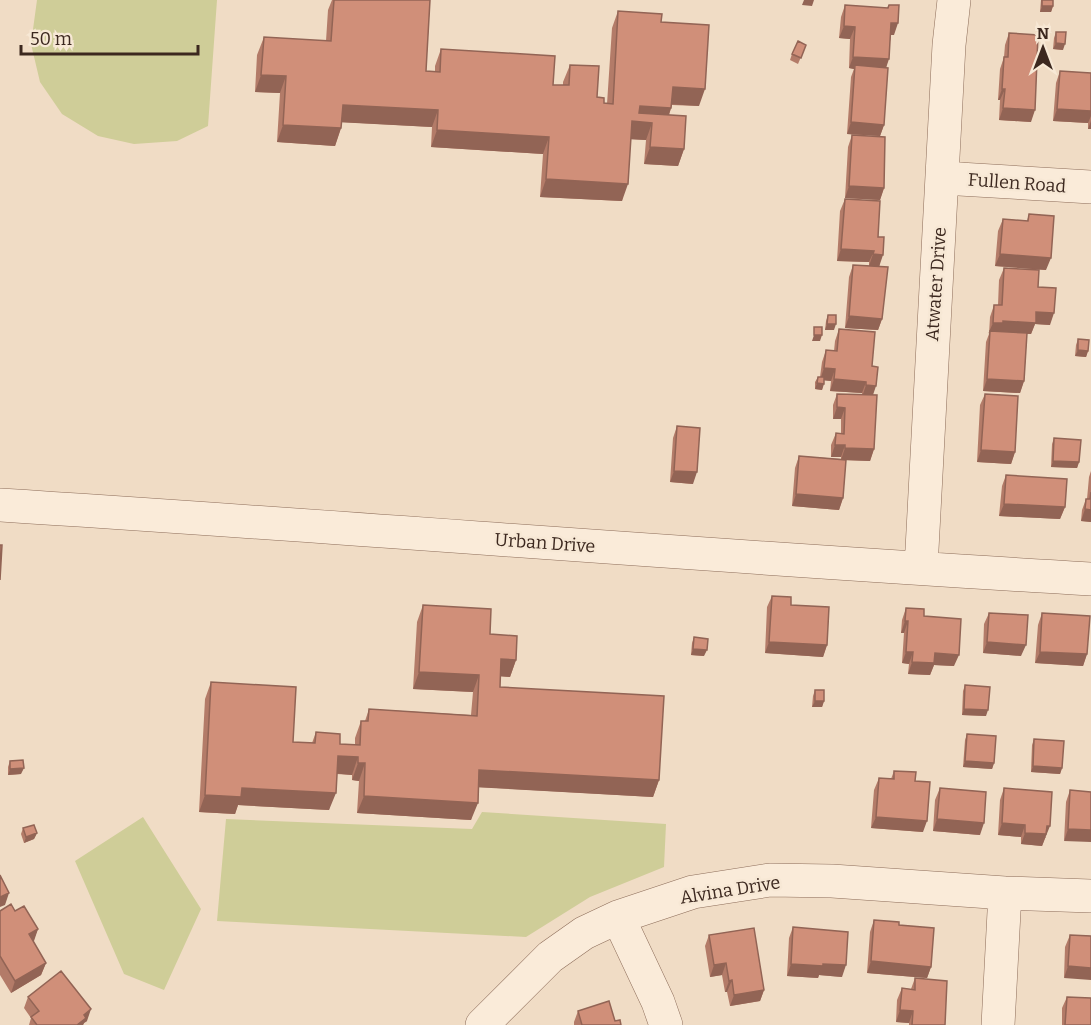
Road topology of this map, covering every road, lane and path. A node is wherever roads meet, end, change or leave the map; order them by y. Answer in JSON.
{"nodes":[{"id":1,"x":954,"y":0,"type":"edge"},
{"id":2,"x":942,"y":178,"type":"junction"},
{"id":3,"x":1091,"y":187,"type":"edge"},
{"id":4,"x":0,"y":505,"type":"edge"},
{"id":5,"x":921,"y":568,"type":"junction"},
{"id":6,"x":1091,"y":579,"type":"edge"},
{"id":7,"x":1005,"y":893,"type":"junction"},
{"id":8,"x":1091,"y":896,"type":"edge"},
{"id":9,"x":618,"y":917,"type":"junction"},
{"id":10,"x":482,"y":1025,"type":"edge"},
{"id":11,"x":666,"y":1025,"type":"edge"},
{"id":12,"x":998,"y":1025,"type":"edge"}],
"edges":[{"from":1,"to":2,"type":"street","name":"Atwater Drive"},
{"from":2,"to":3,"type":"street","name":"Fullen Road"},
{"from":2,"to":5,"type":"street","name":"Atwater Drive"},
{"from":4,"to":5,"type":"street","name":"Urban Drive"},
{"from":5,"to":6,"type":"street","name":"Urban Drive"},
{"from":7,"to":8,"type":"street","name":"Alvina Drive"},
{"from":7,"to":9,"type":"street","name":"Alvina Drive"},
{"from":7,"to":12,"type":"street"},
{"from":9,"to":10,"type":"street","name":"Alvina Drive"},
{"from":9,"to":11,"type":"street"}]}
